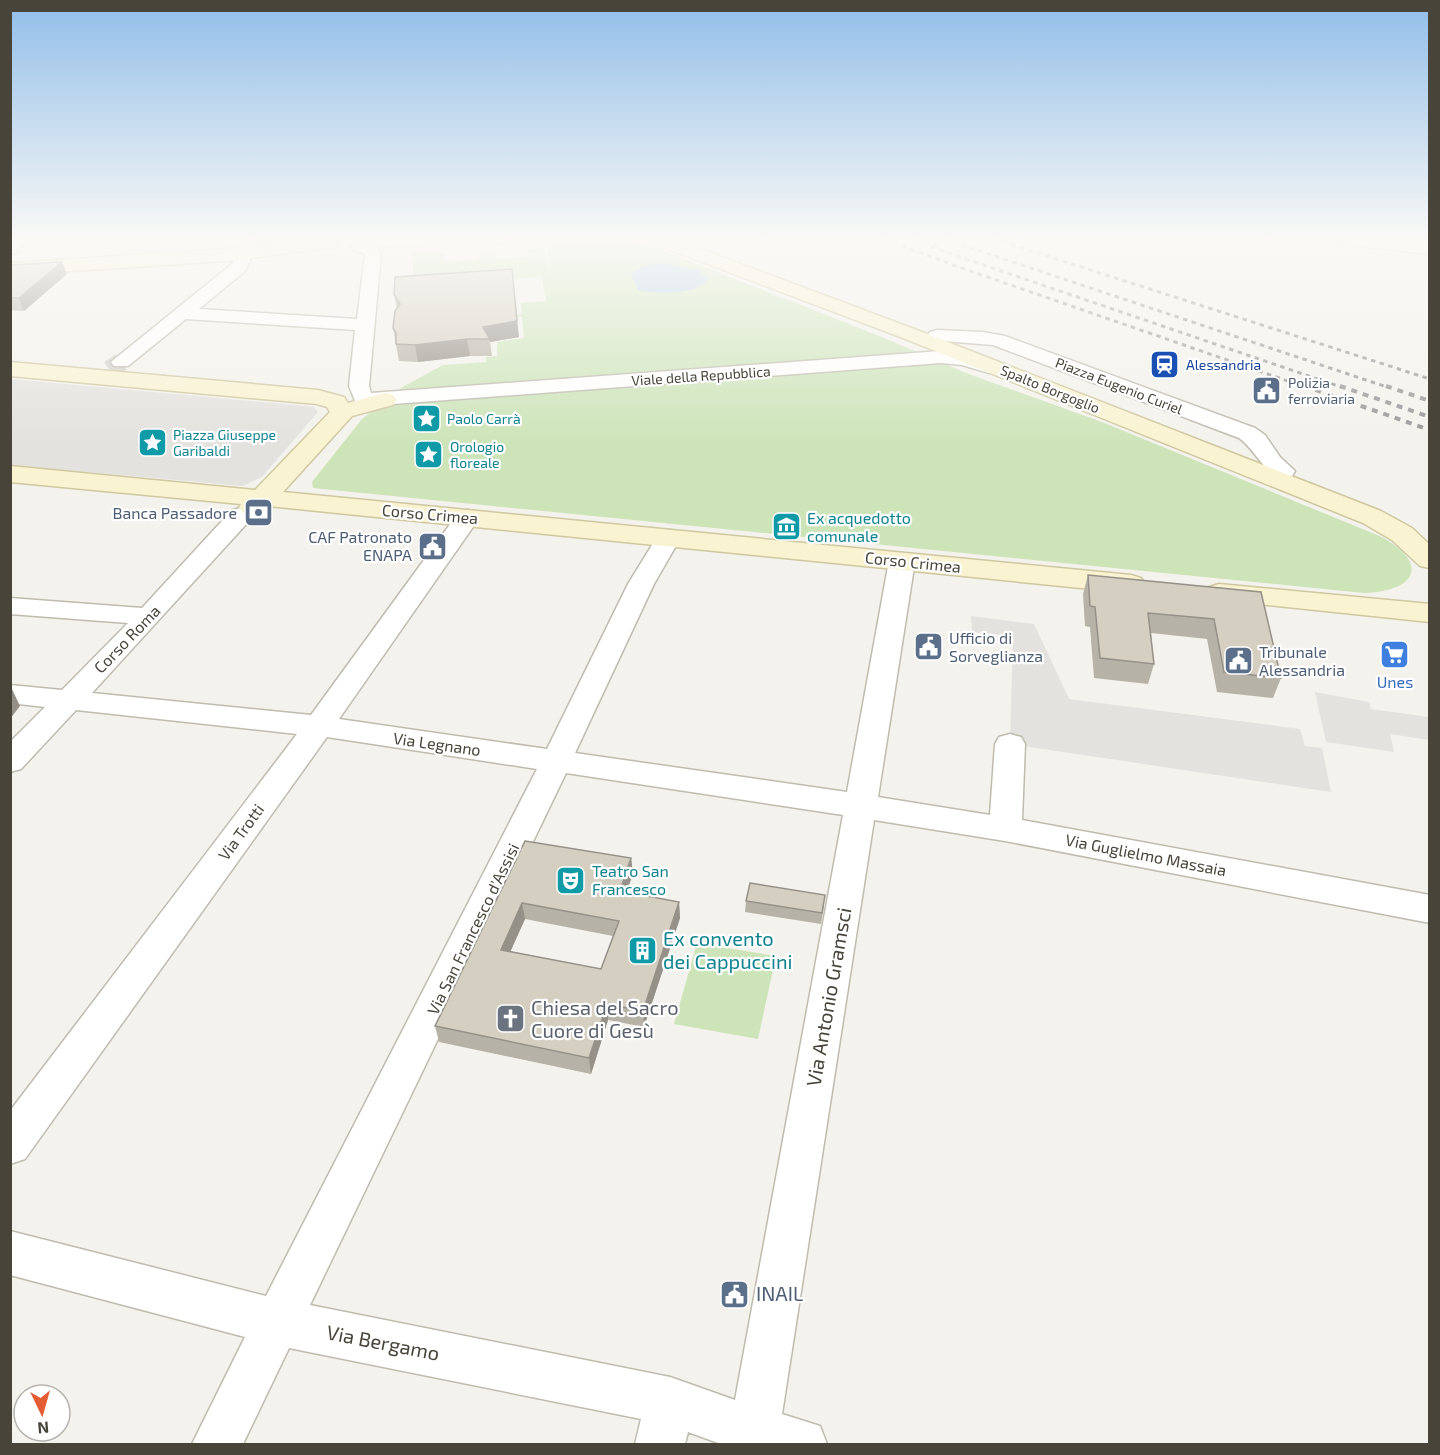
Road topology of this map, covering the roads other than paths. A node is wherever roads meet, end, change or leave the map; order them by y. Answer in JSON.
{"nodes":[{"id":1,"x":190,"y":307,"type":"edge"},
{"id":2,"x":366,"y":307,"type":"edge"},
{"id":3,"x":836,"y":307,"type":"edge"},
{"id":4,"x":864,"y":307,"type":"edge"},
{"id":5,"x":182,"y":313,"type":"junction"},
{"id":6,"x":364,"y":325,"type":"junction"},
{"id":7,"x":938,"y":336,"type":"junction"},
{"id":8,"x":10,"y":369,"type":"edge"},
{"id":9,"x":65,"y":374,"type":"junction"},
{"id":10,"x":1015,"y":375,"type":"junction"},
{"id":11,"x":359,"y":386,"type":"junction"},
{"id":12,"x":304,"y":396,"type":"junction"},
{"id":13,"x":385,"y":400,"type":"junction"},
{"id":14,"x":342,"y":413,"type":"junction"},
{"id":15,"x":1260,"y":454,"type":"junction"},
{"id":16,"x":1220,"y":456,"type":"junction"},
{"id":17,"x":10,"y":474,"type":"edge"},
{"id":18,"x":283,"y":478,"type":"junction"},
{"id":19,"x":301,"y":502,"type":"junction"},
{"id":20,"x":252,"y":507,"type":"junction"},
{"id":21,"x":468,"y":517,"type":"junction"},
{"id":22,"x":1430,"y":530,"type":"edge"},
{"id":23,"x":669,"y":537,"type":"junction"},
{"id":24,"x":1430,"y":560,"type":"edge"},
{"id":25,"x":902,"y":561,"type":"junction"},
{"id":26,"x":1162,"y":587,"type":"edge"},
{"id":27,"x":1197,"y":591,"type":"edge"},
{"id":28,"x":1430,"y":591,"type":"edge"},
{"id":29,"x":10,"y":606,"type":"edge"},
{"id":30,"x":1430,"y":612,"type":"edge"},
{"id":31,"x":149,"y":617,"type":"junction"},
{"id":32,"x":10,"y":694,"type":"edge"},
{"id":33,"x":68,"y":700,"type":"junction"},
{"id":34,"x":319,"y":726,"type":"junction"},
{"id":35,"x":1010,"y":744,"type":"dead end"},
{"id":36,"x":10,"y":761,"type":"edge"},
{"id":37,"x":556,"y":761,"type":"junction"},
{"id":38,"x":861,"y":806,"type":"junction"},
{"id":39,"x":1005,"y":829,"type":"junction"},
{"id":40,"x":1430,"y":909,"type":"edge"},
{"id":41,"x":10,"y":1145,"type":"edge"},
{"id":42,"x":10,"y":1253,"type":"edge"},
{"id":43,"x":278,"y":1322,"type":"junction"},
{"id":44,"x":665,"y":1423,"type":"edge"},
{"id":45,"x":753,"y":1438,"type":"edge"},
{"id":46,"x":218,"y":1444,"type":"edge"},
{"id":47,"x":802,"y":1444,"type":"edge"}],
"edges":[{"from":1,"to":5,"type":"street"},
{"from":2,"to":6,"type":"street"},
{"from":3,"to":10,"type":"main road","name":"Spalto Borgoglio"},
{"from":4,"to":7,"type":"main road","name":"Spalto Borgoglio"},
{"from":5,"to":6,"type":"street"},
{"from":5,"to":9,"type":"street"},
{"from":6,"to":11,"type":"street"},
{"from":7,"to":15,"type":"main road","name":"Spalto Borgoglio"},
{"from":7,"to":15,"type":"street","name":"Piazza Eugenio Curiel"},
{"from":8,"to":9,"type":"main road"},
{"from":9,"to":12,"type":"main road"},
{"from":10,"to":13,"type":"street","name":"Viale della Repubblica"},
{"from":10,"to":16,"type":"main road","name":"Spalto Borgoglio"},
{"from":11,"to":12,"type":"street"},
{"from":11,"to":13,"type":"street"},
{"from":12,"to":14,"type":"main road"},
{"from":13,"to":14,"type":"main road"},
{"from":14,"to":18,"type":"main road"},
{"from":15,"to":16,"type":"street"},
{"from":15,"to":22,"type":"main road","name":"Spalto Borgoglio"},
{"from":16,"to":24,"type":"main road","name":"Spalto Borgoglio"},
{"from":17,"to":20,"type":"main road","name":"Corso Crimea"},
{"from":18,"to":19,"type":"main road"},
{"from":18,"to":20,"type":"main road"},
{"from":19,"to":20,"type":"main road","name":"Corso Crimea"},
{"from":19,"to":21,"type":"main road","name":"Corso Crimea"},
{"from":20,"to":31,"type":"street","name":"Corso Roma"},
{"from":21,"to":23,"type":"main road","name":"Corso Crimea"},
{"from":21,"to":34,"type":"street","name":"Via Trotti"},
{"from":23,"to":25,"type":"main road","name":"Corso Crimea"},
{"from":23,"to":37,"type":"street","name":"Via San Francesco d'Assisi"},
{"from":25,"to":26,"type":"main road","name":"Corso Crimea"},
{"from":25,"to":38,"type":"street","name":"Via Antonio Gramsci"},
{"from":27,"to":30,"type":"main road"},
{"from":28,"to":30,"type":"main road"},
{"from":29,"to":31,"type":"street"},
{"from":31,"to":33,"type":"street","name":"Corso Roma"},
{"from":32,"to":33,"type":"street","name":"Via Legnano"},
{"from":33,"to":34,"type":"street","name":"Via Legnano"},
{"from":33,"to":36,"type":"street","name":"Corso Roma"},
{"from":34,"to":37,"type":"street","name":"Via Legnano"},
{"from":34,"to":41,"type":"street","name":"Via Trotti"},
{"from":35,"to":39,"type":"street"},
{"from":37,"to":38,"type":"street","name":"Via Legnano"},
{"from":37,"to":43,"type":"street","name":"Via San Francesco d'Assisi"},
{"from":38,"to":39,"type":"street","name":"Via Guglielmo Massaia"},
{"from":38,"to":45,"type":"street","name":"Via Antonio Gramsci"},
{"from":39,"to":40,"type":"street","name":"Via Guglielmo Massaia"},
{"from":42,"to":43,"type":"street","name":"Via Bergamo"},
{"from":43,"to":44,"type":"street","name":"Via Bergamo"},
{"from":43,"to":46,"type":"street","name":"Via San Francesco d'Assisi"},
{"from":44,"to":45,"type":"street","name":"Via Bergamo"},
{"from":45,"to":47,"type":"street","name":"Via Bergamo"}]}
